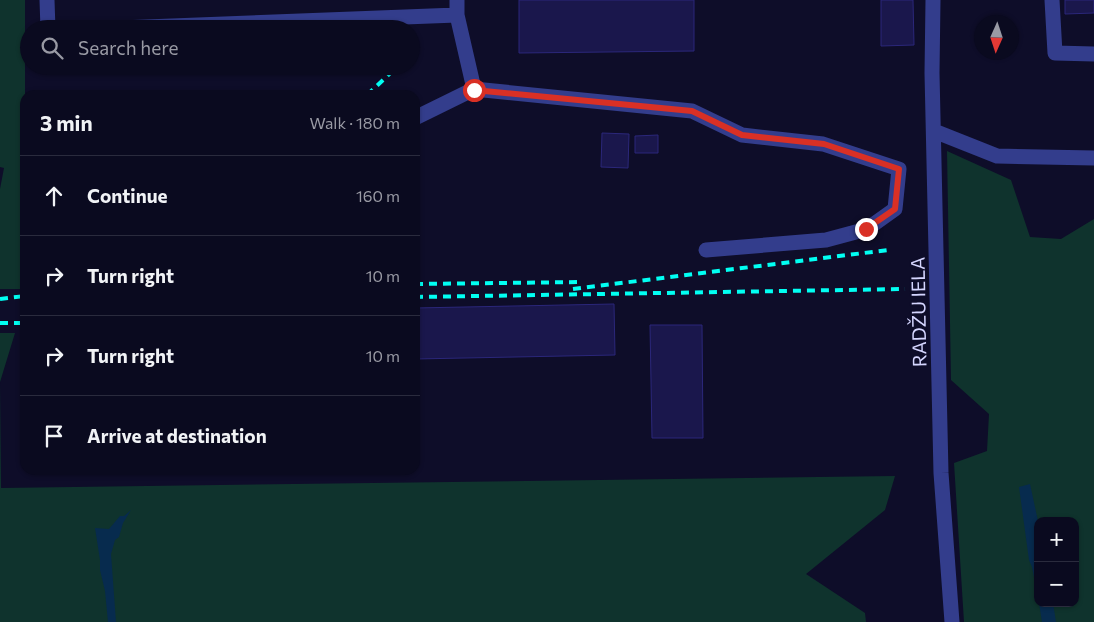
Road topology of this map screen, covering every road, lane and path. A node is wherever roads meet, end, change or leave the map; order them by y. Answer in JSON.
{"nodes":[{"id":1,"x":48,"y":0,"type":"edge"},
{"id":2,"x":933,"y":0,"type":"edge"},
{"id":3,"x":1052,"y":0,"type":"edge"},
{"id":4,"x":457,"y":8,"type":"edge"},
{"id":5,"x":48,"y":20,"type":"edge"},
{"id":6,"x":250,"y":20,"type":"edge"},
{"id":7,"x":1094,"y":54,"type":"edge"},
{"id":8,"x":474,"y":90,"type":"junction"},
{"id":9,"x":420,"y":116,"type":"edge"},
{"id":10,"x":934,"y":131,"type":"junction"},
{"id":11,"x":1094,"y":158,"type":"edge"},
{"id":12,"x":706,"y":250,"type":"dead end"},
{"id":13,"x":952,"y":622,"type":"edge"}],
"edges":[{"from":1,"to":5,"type":"street"},
{"from":2,"to":10,"type":"street","name":"RADŽU IELA"},
{"from":3,"to":7,"type":"street"},
{"from":4,"to":6,"type":"street"},
{"from":4,"to":8,"type":"street"},
{"from":8,"to":9,"type":"street"},
{"from":8,"to":12,"type":"street"},
{"from":10,"to":11,"type":"street"},
{"from":10,"to":13,"type":"street","name":"RADŽU IELA"}]}
